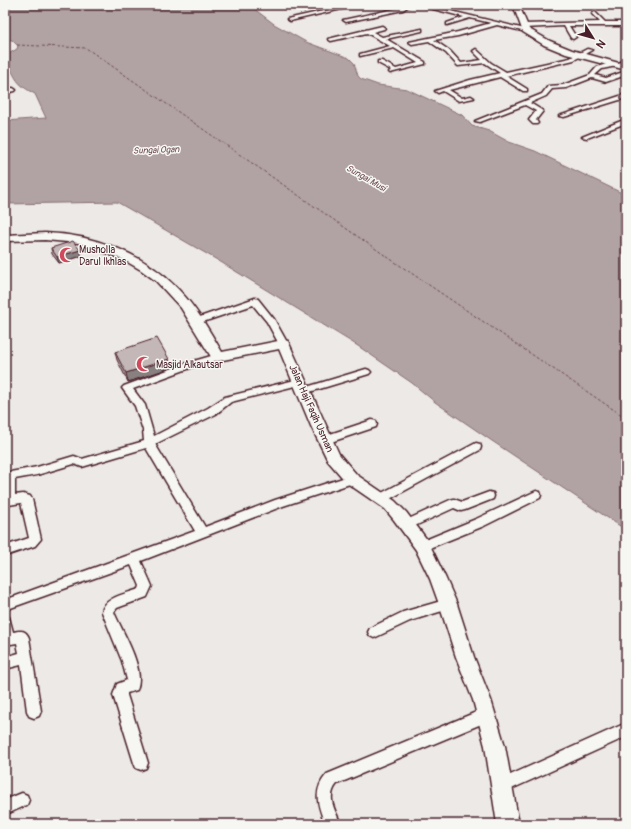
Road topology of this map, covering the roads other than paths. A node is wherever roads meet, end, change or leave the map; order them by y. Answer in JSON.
{"nodes":[{"id":1,"x":358,"y":5,"type":"edge"},
{"id":2,"x":408,"y":5,"type":"edge"},
{"id":3,"x":420,"y":5,"type":"edge"},
{"id":4,"x":517,"y":6,"type":"edge"},
{"id":5,"x":551,"y":7,"type":"dead end"},
{"id":6,"x":334,"y":10,"type":"junction"},
{"id":7,"x":595,"y":14,"type":"dead end"},
{"id":8,"x":469,"y":17,"type":"junction"},
{"id":9,"x":290,"y":20,"type":"dead end"},
{"id":10,"x":346,"y":20,"type":"junction"},
{"id":11,"x":604,"y":23,"type":"junction"},
{"id":12,"x":352,"y":24,"type":"dead end"},
{"id":13,"x":449,"y":24,"type":"dead end"},
{"id":14,"x":496,"y":24,"type":"junction"},
{"id":15,"x":626,"y":24,"type":"edge"},
{"id":16,"x":566,"y":25,"type":"junction"},
{"id":17,"x":359,"y":28,"type":"dead end"},
{"id":18,"x":382,"y":28,"type":"dead end"},
{"id":19,"x":525,"y":28,"type":"junction"},
{"id":20,"x":420,"y":30,"type":"dead end"},
{"id":21,"x":366,"y":31,"type":"junction"},
{"id":22,"x":573,"y":37,"type":"dead end"},
{"id":23,"x":434,"y":38,"type":"junction"},
{"id":24,"x":331,"y":39,"type":"dead end"},
{"id":25,"x":381,"y":39,"type":"junction"},
{"id":26,"x":412,"y":42,"type":"dead end"},
{"id":27,"x":393,"y":47,"type":"junction"},
{"id":28,"x":589,"y":50,"type":"dead end"},
{"id":29,"x":476,"y":51,"type":"dead end"},
{"id":30,"x":362,"y":55,"type":"dead end"},
{"id":31,"x":579,"y":55,"type":"junction"},
{"id":32,"x":486,"y":61,"type":"junction"},
{"id":33,"x":380,"y":62,"type":"dead end"},
{"id":34,"x":626,"y":62,"type":"edge"},
{"id":35,"x":619,"y":66,"type":"edge"},
{"id":36,"x":626,"y":73,"type":"edge"},
{"id":37,"x":503,"y":75,"type":"junction"},
{"id":38,"x":592,"y":76,"type":"junction"},
{"id":39,"x":13,"y":90,"type":"dead end"},
{"id":40,"x":445,"y":90,"type":"junction"},
{"id":41,"x":525,"y":90,"type":"dead end"},
{"id":42,"x":5,"y":91,"type":"edge"},
{"id":43,"x":438,"y":91,"type":"dead end"},
{"id":44,"x":626,"y":96,"type":"edge"},
{"id":45,"x":471,"y":98,"type":"dead end"},
{"id":46,"x":525,"y":102,"type":"junction"},
{"id":47,"x":562,"y":116,"type":"dead end"},
{"id":48,"x":478,"y":120,"type":"dead end"},
{"id":49,"x":626,"y":121,"type":"edge"},
{"id":50,"x":535,"y":123,"type":"dead end"},
{"id":51,"x":585,"y":137,"type":"dead end"},
{"id":52,"x":5,"y":238,"type":"edge"},
{"id":53,"x":197,"y":321,"type":"junction"},
{"id":54,"x":283,"y":344,"type":"junction"},
{"id":55,"x":218,"y":357,"type":"junction"},
{"id":56,"x":366,"y":372,"type":"dead end"},
{"id":57,"x":301,"y":386,"type":"junction"},
{"id":58,"x":372,"y":424,"type":"dead end"},
{"id":59,"x":325,"y":440,"type":"junction"},
{"id":60,"x":149,"y":443,"type":"junction"},
{"id":61,"x":476,"y":447,"type":"dead end"},
{"id":62,"x":7,"y":477,"type":"edge"},
{"id":63,"x":351,"y":478,"type":"junction"},
{"id":64,"x":536,"y":495,"type":"dead end"},
{"id":65,"x":489,"y":496,"type":"dead end"},
{"id":66,"x":380,"y":499,"type":"junction"},
{"id":67,"x":406,"y":525,"type":"junction"},
{"id":68,"x":202,"y":533,"type":"junction"},
{"id":69,"x":422,"y":546,"type":"junction"},
{"id":70,"x":5,"y":550,"type":"edge"},
{"id":71,"x":134,"y":559,"type":"junction"},
{"id":72,"x":448,"y":604,"type":"junction"},
{"id":73,"x":5,"y":605,"type":"edge"},
{"id":74,"x":5,"y":621,"type":"edge"},
{"id":75,"x":374,"y":632,"type":"dead end"},
{"id":76,"x":27,"y":657,"type":"junction"},
{"id":77,"x":5,"y":663,"type":"edge"},
{"id":78,"x":484,"y":708,"type":"junction"},
{"id":79,"x":34,"y":711,"type":"dead end"},
{"id":80,"x":626,"y":730,"type":"edge"},
{"id":81,"x":141,"y":763,"type":"dead end"},
{"id":82,"x":502,"y":786,"type":"junction"},
{"id":83,"x":22,"y":800,"type":"dead end"},
{"id":84,"x":5,"y":808,"type":"edge"},
{"id":85,"x":333,"y":824,"type":"edge"},
{"id":86,"x":508,"y":824,"type":"edge"}],
"edges":[{"from":1,"to":6,"type":"street"},
{"from":2,"to":10,"type":"street"},
{"from":3,"to":8,"type":"street"},
{"from":4,"to":5,"type":"street"},
{"from":4,"to":19,"type":"street"},
{"from":6,"to":9,"type":"street"},
{"from":6,"to":10,"type":"street"},
{"from":7,"to":11,"type":"street"},
{"from":8,"to":13,"type":"street"},
{"from":8,"to":14,"type":"street"},
{"from":10,"to":12,"type":"street"},
{"from":11,"to":15,"type":"street"},
{"from":11,"to":16,"type":"street"},
{"from":14,"to":19,"type":"street"},
{"from":14,"to":23,"type":"street"},
{"from":16,"to":19,"type":"street"},
{"from":16,"to":22,"type":"street"},
{"from":17,"to":21,"type":"street"},
{"from":18,"to":21,"type":"street"},
{"from":19,"to":31,"type":"street"},
{"from":20,"to":25,"type":"street"},
{"from":21,"to":24,"type":"street"},
{"from":21,"to":25,"type":"street"},
{"from":23,"to":26,"type":"street"},
{"from":23,"to":32,"type":"street"},
{"from":25,"to":27,"type":"street"},
{"from":27,"to":30,"type":"street"},
{"from":27,"to":33,"type":"street"},
{"from":28,"to":31,"type":"street"},
{"from":29,"to":32,"type":"street"},
{"from":31,"to":35,"type":"street"},
{"from":31,"to":37,"type":"street"},
{"from":32,"to":37,"type":"street"},
{"from":34,"to":35,"type":"street"},
{"from":35,"to":38,"type":"street"},
{"from":36,"to":38,"type":"street"},
{"from":37,"to":40,"type":"street"},
{"from":37,"to":41,"type":"street"},
{"from":38,"to":46,"type":"street"},
{"from":39,"to":42,"type":"street"},
{"from":40,"to":43,"type":"street"},
{"from":40,"to":45,"type":"street"},
{"from":44,"to":47,"type":"street"},
{"from":46,"to":48,"type":"street"},
{"from":46,"to":50,"type":"street"},
{"from":49,"to":51,"type":"street"},
{"from":52,"to":53,"type":"street"},
{"from":53,"to":54,"type":"street"},
{"from":53,"to":55,"type":"street"},
{"from":54,"to":55,"type":"street"},
{"from":54,"to":57,"type":"street","name":"Jalan Haji Faqih Usman"},
{"from":55,"to":60,"type":"street"},
{"from":56,"to":57,"type":"street"},
{"from":57,"to":59,"type":"street","name":"Jalan Haji Faqih Usman"},
{"from":57,"to":60,"type":"street"},
{"from":58,"to":59,"type":"street"},
{"from":59,"to":63,"type":"street","name":"Jalan Haji Faqih Usman"},
{"from":60,"to":62,"type":"street"},
{"from":60,"to":68,"type":"street"},
{"from":61,"to":66,"type":"street"},
{"from":62,"to":70,"type":"street"},
{"from":63,"to":66,"type":"street","name":"Jalan Haji Faqih Usman"},
{"from":63,"to":68,"type":"street"},
{"from":64,"to":69,"type":"street"},
{"from":65,"to":67,"type":"street"},
{"from":66,"to":67,"type":"street","name":"Jalan Haji Faqih Usman"},
{"from":67,"to":69,"type":"street","name":"Jalan Haji Faqih Usman"},
{"from":68,"to":71,"type":"street"},
{"from":69,"to":72,"type":"street","name":"Jalan Haji Faqih Usman"},
{"from":71,"to":73,"type":"street"},
{"from":71,"to":81,"type":"street"},
{"from":72,"to":75,"type":"street"},
{"from":72,"to":78,"type":"street","name":"Jalan Haji Faqih Usman"},
{"from":74,"to":76,"type":"street"},
{"from":76,"to":77,"type":"street"},
{"from":76,"to":79,"type":"street"},
{"from":78,"to":82,"type":"street","name":"Jalan Haji Faqih Usman"},
{"from":78,"to":85,"type":"street"},
{"from":80,"to":82,"type":"street"},
{"from":82,"to":86,"type":"street","name":"Jalan Haji Faqih Usman"},
{"from":83,"to":84,"type":"street"}]}
